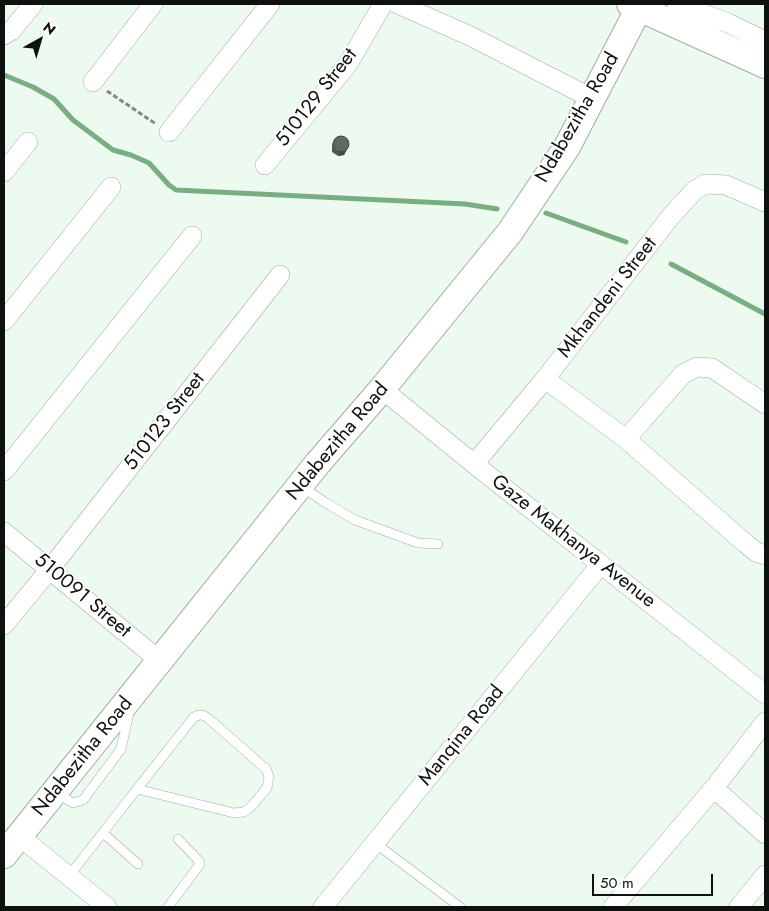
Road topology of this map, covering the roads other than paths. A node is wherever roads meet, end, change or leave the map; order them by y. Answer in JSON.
{"nodes":[{"id":1,"x":33,"y":4,"type":"edge"},
{"id":2,"x":153,"y":4,"type":"edge"},
{"id":3,"x":270,"y":4,"type":"edge"},
{"id":4,"x":383,"y":4,"type":"edge"},
{"id":5,"x":398,"y":4,"type":"edge"},
{"id":6,"x":677,"y":4,"type":"edge"},
{"id":7,"x":636,"y":5,"type":"edge"},
{"id":8,"x":4,"y":35,"type":"edge"},
{"id":9,"x":765,"y":41,"type":"edge"},
{"id":10,"x":765,"y":66,"type":"edge"},
{"id":11,"x":93,"y":82,"type":"road end"},
{"id":12,"x":591,"y":98,"type":"junction"},
{"id":13,"x":168,"y":132,"type":"road end"},
{"id":14,"x":28,"y":142,"type":"dead end"},
{"id":15,"x":265,"y":165,"type":"dead end"},
{"id":16,"x":4,"y":172,"type":"edge"},
{"id":17,"x":111,"y":187,"type":"dead end"},
{"id":18,"x":765,"y":202,"type":"edge"},
{"id":19,"x":192,"y":236,"type":"dead end"},
{"id":20,"x":280,"y":274,"type":"dead end"},
{"id":21,"x":4,"y":321,"type":"edge"},
{"id":22,"x":546,"y":379,"type":"junction"},
{"id":23,"x":382,"y":389,"type":"junction"},
{"id":24,"x":765,"y":404,"type":"edge"},
{"id":25,"x":626,"y":439,"type":"junction"},
{"id":26,"x":474,"y":464,"type":"junction"},
{"id":27,"x":4,"y":471,"type":"edge"},
{"id":28,"x":301,"y":486,"type":"junction"},
{"id":29,"x":4,"y":532,"type":"edge"},
{"id":30,"x":438,"y":544,"type":"dead end"},
{"id":31,"x":765,"y":555,"type":"edge"},
{"id":32,"x":601,"y":564,"type":"junction"},
{"id":33,"x":50,"y":569,"type":"junction"},
{"id":34,"x":4,"y":625,"type":"edge"},
{"id":35,"x":160,"y":661,"type":"junction"},
{"id":36,"x":765,"y":694,"type":"edge"},
{"id":37,"x":765,"y":722,"type":"edge"},
{"id":38,"x":714,"y":788,"type":"junction"},
{"id":39,"x":137,"y":789,"type":"junction"},
{"id":40,"x":102,"y":833,"type":"junction"},
{"id":41,"x":765,"y":834,"type":"edge"},
{"id":42,"x":178,"y":839,"type":"dead end"},
{"id":43,"x":375,"y":843,"type":"junction"},
{"id":44,"x":12,"y":845,"type":"edge"},
{"id":45,"x":138,"y":864,"type":"dead end"},
{"id":46,"x":765,"y":875,"type":"edge"},
{"id":47,"x":69,"y":876,"type":"junction"},
{"id":48,"x":107,"y":907,"type":"edge"},
{"id":49,"x":168,"y":907,"type":"edge"},
{"id":50,"x":323,"y":907,"type":"edge"},
{"id":51,"x":460,"y":907,"type":"edge"},
{"id":52,"x":613,"y":907,"type":"edge"},
{"id":53,"x":739,"y":907,"type":"edge"}],
"edges":[{"from":1,"to":8,"type":"street"},
{"from":2,"to":11,"type":"street"},
{"from":3,"to":13,"type":"street"},
{"from":4,"to":15,"type":"street","name":"510129 Street"},
{"from":5,"to":12,"type":"street"},
{"from":6,"to":9,"type":"street"},
{"from":7,"to":10,"type":"street"},
{"from":7,"to":12,"type":"street","name":"Ndabezitha Road"},
{"from":12,"to":23,"type":"street","name":"Ndabezitha Road"},
{"from":14,"to":16,"type":"street"},
{"from":17,"to":21,"type":"street"},
{"from":18,"to":22,"type":"street","name":"Mkhandeni Street"},
{"from":19,"to":27,"type":"street"},
{"from":20,"to":33,"type":"street","name":"510123 Street"},
{"from":22,"to":25,"type":"street"},
{"from":22,"to":26,"type":"street","name":"Mkhandeni Street"},
{"from":23,"to":26,"type":"street","name":"Gaze Makhanya Avenue"},
{"from":23,"to":28,"type":"street","name":"Ndabezitha Road"},
{"from":24,"to":25,"type":"street"},
{"from":25,"to":31,"type":"street"},
{"from":26,"to":32,"type":"street","name":"Gaze Makhanya Avenue"},
{"from":28,"to":30,"type":"lane"},
{"from":28,"to":35,"type":"street","name":"Ndabezitha Road"},
{"from":29,"to":33,"type":"street","name":"510091 Street"},
{"from":32,"to":36,"type":"street","name":"Gaze Makhanya Avenue"},
{"from":32,"to":43,"type":"street","name":"Manqina Road"},
{"from":33,"to":34,"type":"street","name":"510123 Street"},
{"from":33,"to":35,"type":"street","name":"510091 Street"},
{"from":35,"to":44,"type":"street","name":"Ndabezitha Road"},
{"from":37,"to":38,"type":"street"},
{"from":38,"to":41,"type":"street"},
{"from":38,"to":52,"type":"street"},
{"from":39,"to":39,"type":"lane"},
{"from":39,"to":40,"type":"lane"},
{"from":40,"to":45,"type":"lane"},
{"from":40,"to":47,"type":"lane"},
{"from":42,"to":49,"type":"lane"},
{"from":43,"to":50,"type":"street","name":"Manqina Road"},
{"from":43,"to":51,"type":"lane"},
{"from":44,"to":47,"type":"street"},
{"from":46,"to":53,"type":"street"},
{"from":47,"to":48,"type":"street"}]}
